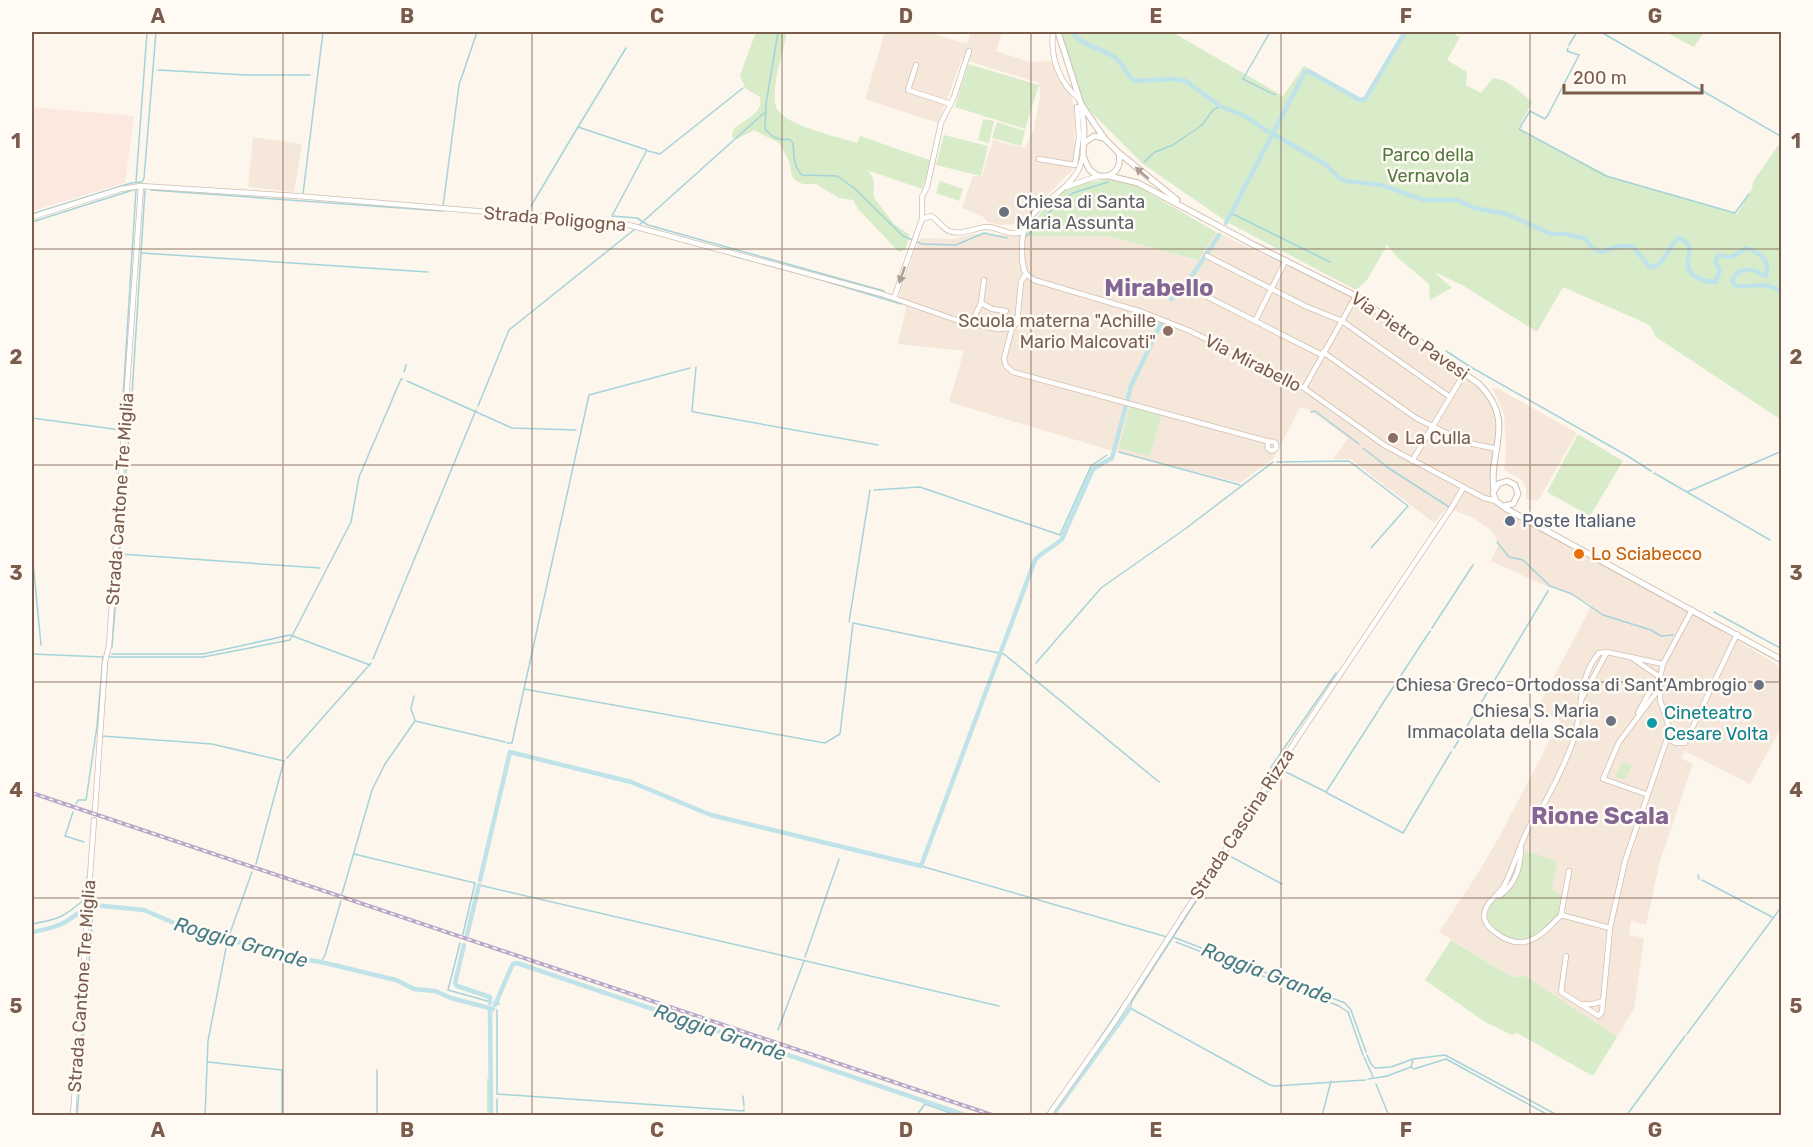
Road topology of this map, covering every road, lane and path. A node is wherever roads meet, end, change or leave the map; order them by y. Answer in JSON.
{"nodes":[{"id":1,"x":1056,"y":32,"type":"edge"},
{"id":2,"x":969,"y":51,"type":"dead end"},
{"id":3,"x":916,"y":66,"type":"dead end"},
{"id":4,"x":951,"y":104,"type":"junction"},
{"id":5,"x":1079,"y":104,"type":"junction"},
{"id":6,"x":1104,"y":138,"type":"junction"},
{"id":7,"x":1084,"y":143,"type":"junction"},
{"id":8,"x":1081,"y":152,"type":"junction"},
{"id":9,"x":1119,"y":153,"type":"junction"},
{"id":10,"x":1039,"y":159,"type":"dead end"},
{"id":11,"x":1098,"y":176,"type":"junction"},
{"id":12,"x":1109,"y":176,"type":"junction"},
{"id":13,"x":141,"y":186,"type":"junction"},
{"id":14,"x":1066,"y":187,"type":"junction"},
{"id":15,"x":921,"y":207,"type":"junction"},
{"id":16,"x":931,"y":216,"type":"junction"},
{"id":17,"x":1200,"y":216,"type":"junction"},
{"id":18,"x":32,"y":218,"type":"edge"},
{"id":19,"x":922,"y":219,"type":"junction"},
{"id":20,"x":1022,"y":232,"type":"junction"},
{"id":21,"x":1207,"y":256,"type":"dead end"},
{"id":22,"x":1286,"y":260,"type":"junction"},
{"id":23,"x":1026,"y":274,"type":"junction"},
{"id":24,"x":984,"y":280,"type":"dead end"},
{"id":25,"x":1186,"y":286,"type":"dead end"},
{"id":26,"x":1271,"y":288,"type":"junction"},
{"id":27,"x":1356,"y":296,"type":"junction"},
{"id":28,"x":894,"y":298,"type":"junction"},
{"id":29,"x":981,"y":303,"type":"junction"},
{"id":30,"x":1006,"y":311,"type":"dead end"},
{"id":31,"x":1255,"y":321,"type":"junction"},
{"id":32,"x":1342,"y":321,"type":"junction"},
{"id":33,"x":971,"y":324,"type":"junction"},
{"id":34,"x":1012,"y":328,"type":"junction"},
{"id":35,"x":1323,"y":353,"type":"junction"},
{"id":36,"x":1464,"y":374,"type":"junction"},
{"id":37,"x":1304,"y":388,"type":"junction"},
{"id":38,"x":1450,"y":397,"type":"junction"},
{"id":39,"x":1432,"y":426,"type":"junction"},
{"id":40,"x":1270,"y":442,"type":"dead end"},
{"id":41,"x":1497,"y":449,"type":"junction"},
{"id":42,"x":1412,"y":461,"type":"junction"},
{"id":43,"x":1496,"y":463,"type":"junction"},
{"id":44,"x":1505,"y":481,"type":"junction"},
{"id":45,"x":1463,"y":488,"type":"junction"},
{"id":46,"x":1494,"y":491,"type":"junction"},
{"id":47,"x":1473,"y":493,"type":"junction"},
{"id":48,"x":1496,"y":501,"type":"junction"},
{"id":49,"x":1516,"y":501,"type":"junction"},
{"id":50,"x":1503,"y":506,"type":"junction"},
{"id":51,"x":1523,"y":518,"type":"junction"},
{"id":52,"x":1692,"y":610,"type":"junction"},
{"id":53,"x":1737,"y":634,"type":"junction"},
{"id":54,"x":1607,"y":652,"type":"junction"},
{"id":55,"x":1630,"y":657,"type":"junction"},
{"id":56,"x":1782,"y":660,"type":"edge"},
{"id":57,"x":1663,"y":664,"type":"junction"},
{"id":58,"x":1660,"y":677,"type":"junction"},
{"id":59,"x":1659,"y":689,"type":"junction"},
{"id":60,"x":1580,"y":703,"type":"junction"},
{"id":61,"x":1633,"y":722,"type":"junction"},
{"id":62,"x":1668,"y":739,"type":"junction"},
{"id":63,"x":1646,"y":794,"type":"junction"},
{"id":64,"x":95,"y":811,"type":"dead end"},
{"id":65,"x":94,"y":820,"type":"dead end"},
{"id":66,"x":1569,"y":871,"type":"dead end"},
{"id":67,"x":1561,"y":915,"type":"junction"},
{"id":68,"x":1610,"y":928,"type":"junction"},
{"id":69,"x":1566,"y":956,"type":"dead end"},
{"id":70,"x":1603,"y":1002,"type":"junction"},
{"id":71,"x":1577,"y":1004,"type":"junction"},
{"id":72,"x":73,"y":1116,"type":"edge"},
{"id":73,"x":1048,"y":1116,"type":"edge"}],
"edges":[{"from":1,"to":5,"type":"street"},
{"from":1,"to":5,"type":"street"},
{"from":2,"to":4,"type":"street"},
{"from":3,"to":4,"type":"street"},
{"from":4,"to":15,"type":"street"},
{"from":5,"to":6,"type":"street"},
{"from":5,"to":7,"type":"street"},
{"from":5,"to":8,"type":"street"},
{"from":6,"to":7,"type":"street"},
{"from":6,"to":9,"type":"street"},
{"from":7,"to":8,"type":"street"},
{"from":8,"to":10,"type":"street"},
{"from":8,"to":11,"type":"street"},
{"from":8,"to":14,"type":"street"},
{"from":9,"to":12,"type":"street"},
{"from":17,"to":9,"type":"street","name":"Via Pietro Pavesi","one_way":true},
{"from":11,"to":12,"type":"street"},
{"from":11,"to":14,"type":"street"},
{"from":12,"to":17,"type":"street","name":"Via Pietro Pavesi"},
{"from":13,"to":18,"type":"street","name":"Strada Poligogna"},
{"from":13,"to":28,"type":"street","name":"Strada Poligogna"},
{"from":13,"to":64,"type":"street","name":"Strada Cantone Tre Miglia"},
{"from":14,"to":20,"type":"street"},
{"from":15,"to":16,"type":"street"},
{"from":15,"to":19,"type":"street"},
{"from":16,"to":19,"type":"street"},
{"from":16,"to":20,"type":"street"},
{"from":17,"to":22,"type":"street","name":"Via Pietro Pavesi"},
{"from":19,"to":28,"type":"street","one_way":true},
{"from":20,"to":23,"type":"street"},
{"from":21,"to":26,"type":"street"},
{"from":22,"to":26,"type":"street"},
{"from":22,"to":27,"type":"street","name":"Via Pietro Pavesi"},
{"from":23,"to":34,"type":"street"},
{"from":23,"to":37,"type":"street","name":"Via Mirabello"},
{"from":24,"to":29,"type":"street"},
{"from":25,"to":31,"type":"street"},
{"from":26,"to":31,"type":"street"},
{"from":26,"to":32,"type":"street"},
{"from":27,"to":32,"type":"street"},
{"from":27,"to":36,"type":"street","name":"Via Pietro Pavesi"},
{"from":28,"to":33,"type":"street","name":"Strada Poligogna"},
{"from":29,"to":30,"type":"street"},
{"from":29,"to":33,"type":"street"},
{"from":31,"to":35,"type":"street"},
{"from":32,"to":35,"type":"street"},
{"from":32,"to":38,"type":"street"},
{"from":33,"to":34,"type":"street","name":"Strada Poligogna"},
{"from":34,"to":40,"type":"street"},
{"from":35,"to":37,"type":"street"},
{"from":35,"to":39,"type":"street"},
{"from":36,"to":38,"type":"street"},
{"from":36,"to":41,"type":"street","name":"Via Pietro Pavesi"},
{"from":37,"to":42,"type":"street","name":"Via Mirabello"},
{"from":38,"to":39,"type":"street"},
{"from":39,"to":41,"type":"street"},
{"from":39,"to":42,"type":"street"},
{"from":41,"to":43,"type":"street","name":"Via Pietro Pavesi"},
{"from":42,"to":45,"type":"street","name":"Via Mirabello"},
{"from":43,"to":44,"type":"street"},
{"from":43,"to":46,"type":"street","name":"Via Pietro Pavesi"},
{"from":44,"to":46,"type":"street"},
{"from":44,"to":49,"type":"street"},
{"from":45,"to":47,"type":"street","name":"Via Mirabello"},
{"from":45,"to":73,"type":"street","name":"Strada Cascina Rizza"},
{"from":46,"to":47,"type":"street","name":"Via Mirabello"},
{"from":46,"to":48,"type":"street"},
{"from":47,"to":48,"type":"street","name":"Via Mirabello"},
{"from":48,"to":50,"type":"street"},
{"from":49,"to":50,"type":"street"},
{"from":49,"to":51,"type":"street"},
{"from":50,"to":51,"type":"street"},
{"from":51,"to":52,"type":"street"},
{"from":52,"to":53,"type":"street"},
{"from":52,"to":57,"type":"street"},
{"from":53,"to":56,"type":"street"},
{"from":53,"to":62,"type":"street"},
{"from":54,"to":55,"type":"street"},
{"from":54,"to":60,"type":"street"},
{"from":54,"to":60,"type":"street"},
{"from":55,"to":57,"type":"street"},
{"from":55,"to":58,"type":"street"},
{"from":57,"to":58,"type":"street"},
{"from":58,"to":59,"type":"street"},
{"from":58,"to":61,"type":"street"},
{"from":59,"to":61,"type":"street"},
{"from":59,"to":62,"type":"street"},
{"from":60,"to":67,"type":"street"},
{"from":61,"to":63,"type":"street"},
{"from":62,"to":63,"type":"street"},
{"from":63,"to":68,"type":"street"},
{"from":65,"to":72,"type":"street","name":"Strada Cantone Tre Miglia"},
{"from":66,"to":67,"type":"street"},
{"from":67,"to":68,"type":"street"},
{"from":68,"to":70,"type":"street"},
{"from":69,"to":71,"type":"street"},
{"from":70,"to":71,"type":"street"},
{"from":70,"to":71,"type":"street"}]}
